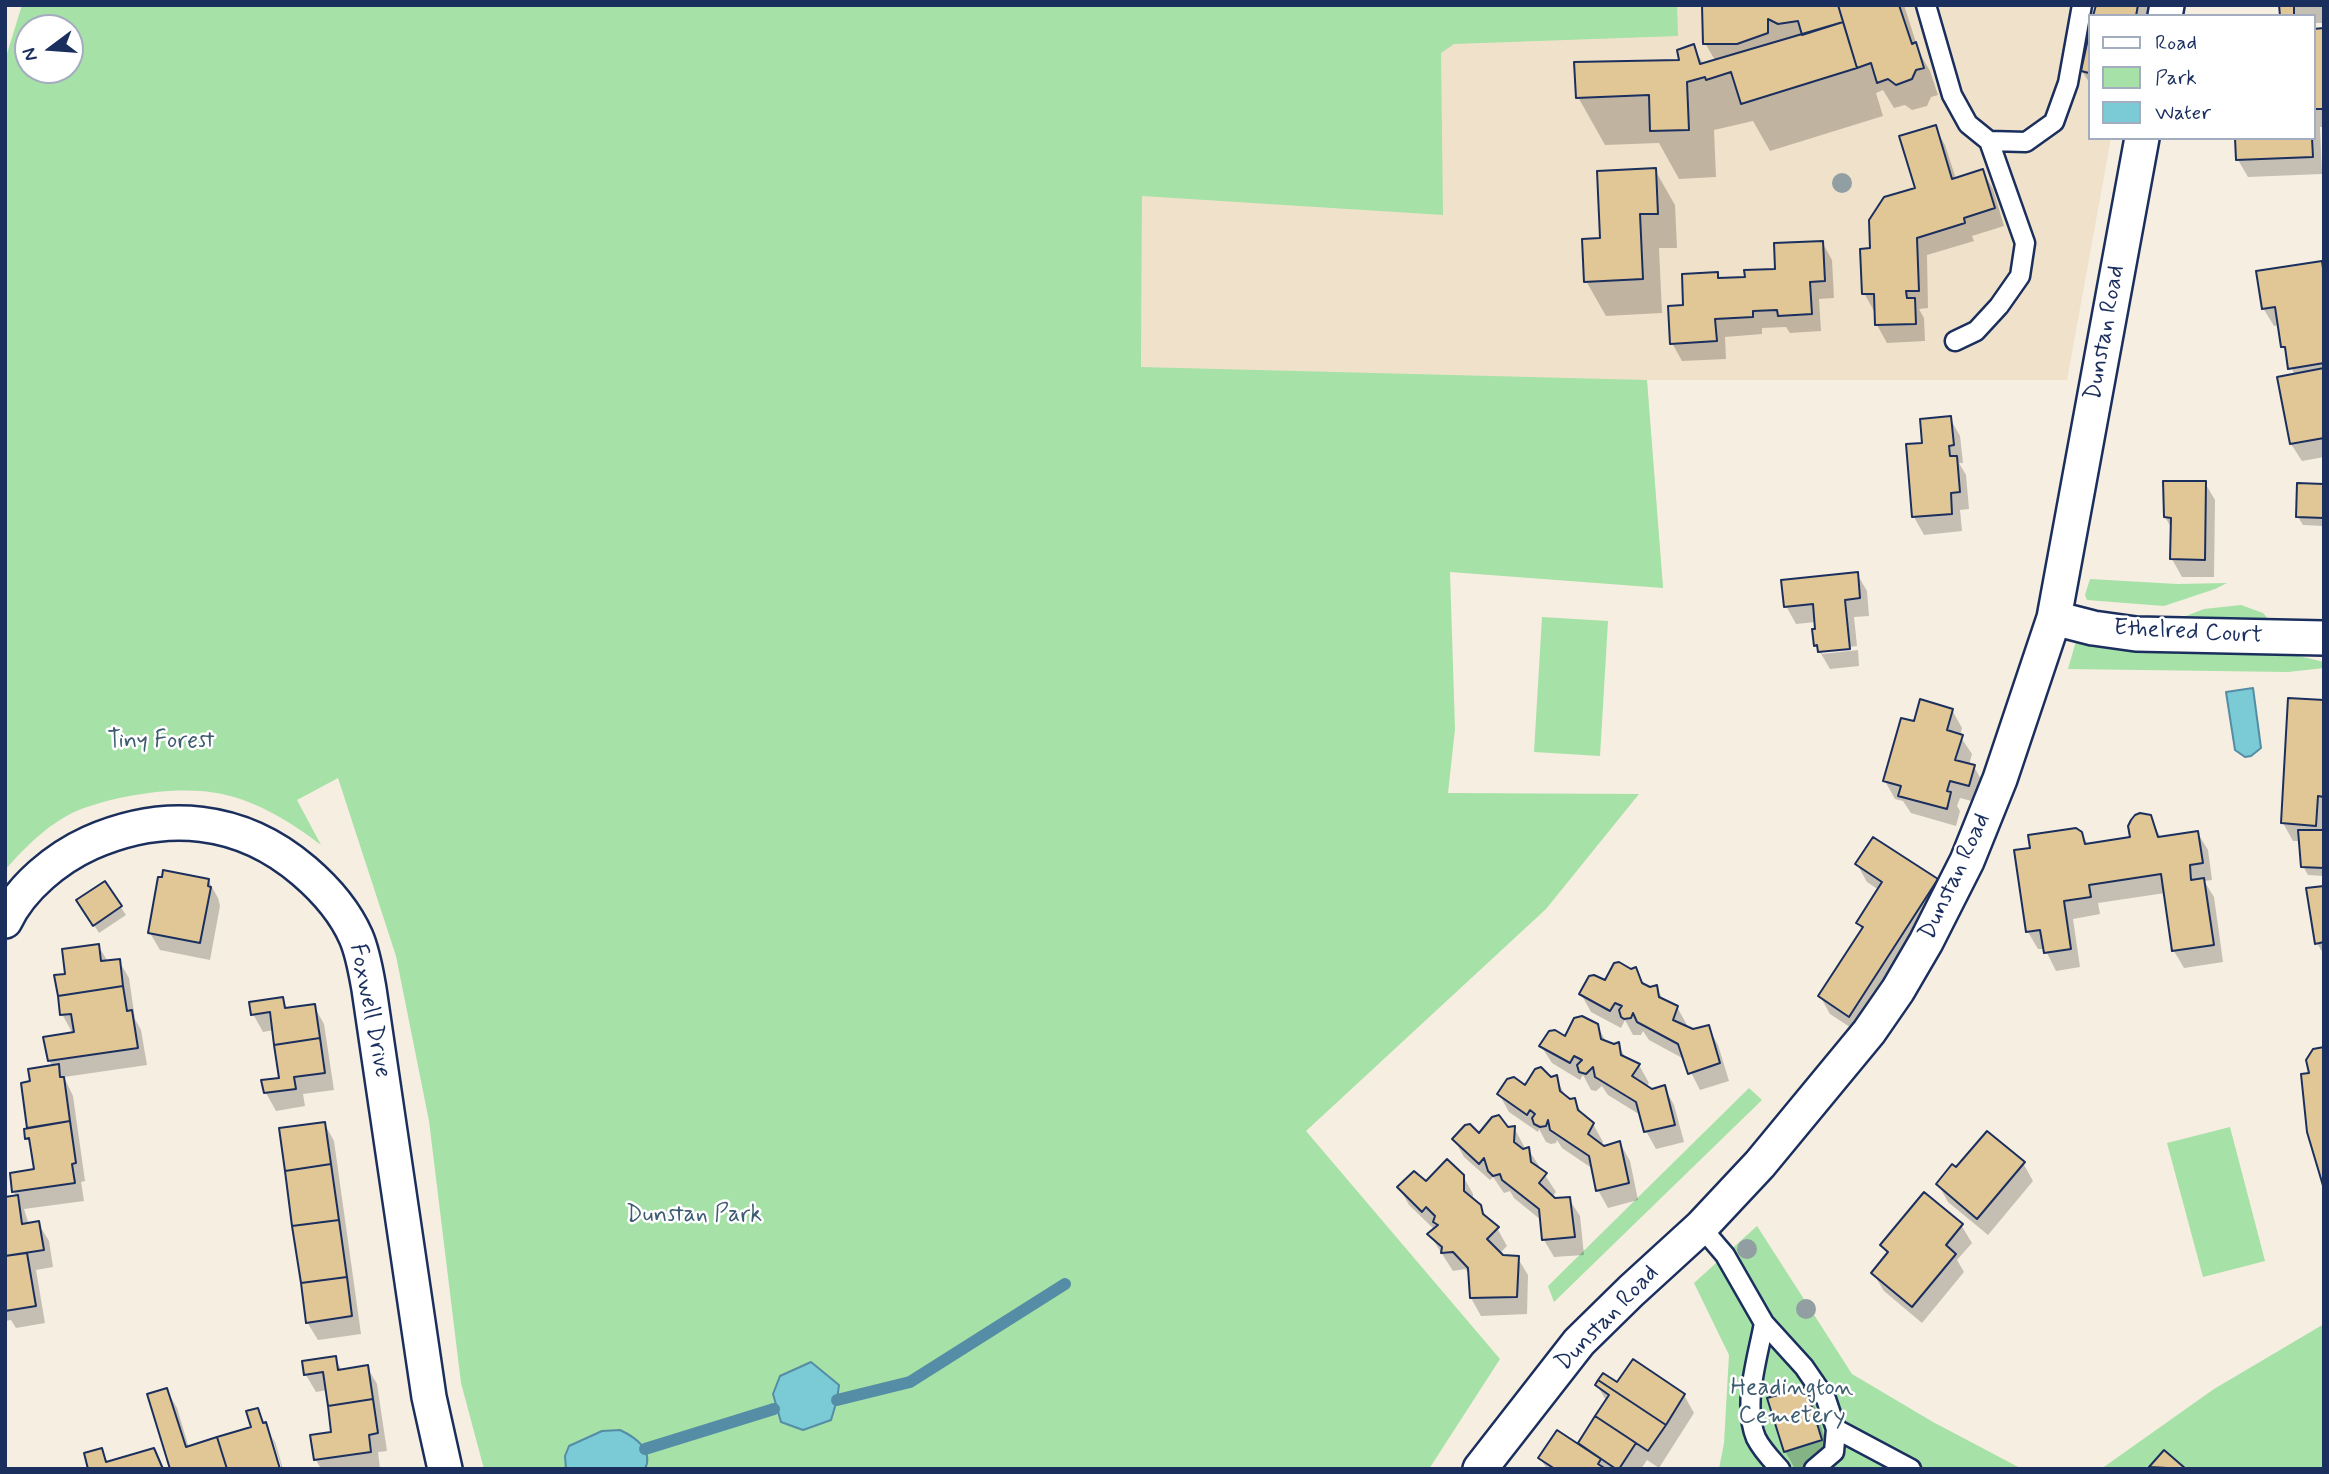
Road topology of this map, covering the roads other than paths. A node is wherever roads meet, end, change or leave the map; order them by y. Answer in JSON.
{"nodes":[{"id":1,"x":1926,"y":5,"type":"edge"},
{"id":2,"x":2082,"y":5,"type":"edge"},
{"id":3,"x":2142,"y":140,"type":"edge"},
{"id":4,"x":1989,"y":141,"type":"junction"},
{"id":5,"x":1955,"y":341,"type":"dead end"},
{"id":6,"x":2054,"y":618,"type":"junction"},
{"id":7,"x":2324,"y":638,"type":"edge"},
{"id":8,"x":5,"y":921,"type":"edge"},
{"id":9,"x":1701,"y":1227,"type":"junction"},
{"id":10,"x":1764,"y":1323,"type":"junction"},
{"id":11,"x":1836,"y":1429,"type":"junction"},
{"id":12,"x":445,"y":1469,"type":"edge"},
{"id":13,"x":1480,"y":1469,"type":"edge"},
{"id":14,"x":1780,"y":1469,"type":"edge"},
{"id":15,"x":1814,"y":1469,"type":"edge"},
{"id":16,"x":1911,"y":1469,"type":"edge"}],
"edges":[{"from":1,"to":4,"type":"lane"},
{"from":2,"to":4,"type":"lane"},
{"from":3,"to":6,"type":"street","name":"Dunstan Road"},
{"from":4,"to":5,"type":"lane"},
{"from":6,"to":7,"type":"street","name":"Ethelred Court"},
{"from":6,"to":9,"type":"street","name":"Dunstan Road"},
{"from":8,"to":12,"type":"street","name":"Foxwell Drive"},
{"from":9,"to":10,"type":"lane"},
{"from":9,"to":13,"type":"street","name":"Dunstan Road"},
{"from":10,"to":11,"type":"lane"},
{"from":10,"to":14,"type":"lane"},
{"from":11,"to":15,"type":"lane"},
{"from":11,"to":16,"type":"lane"}]}
